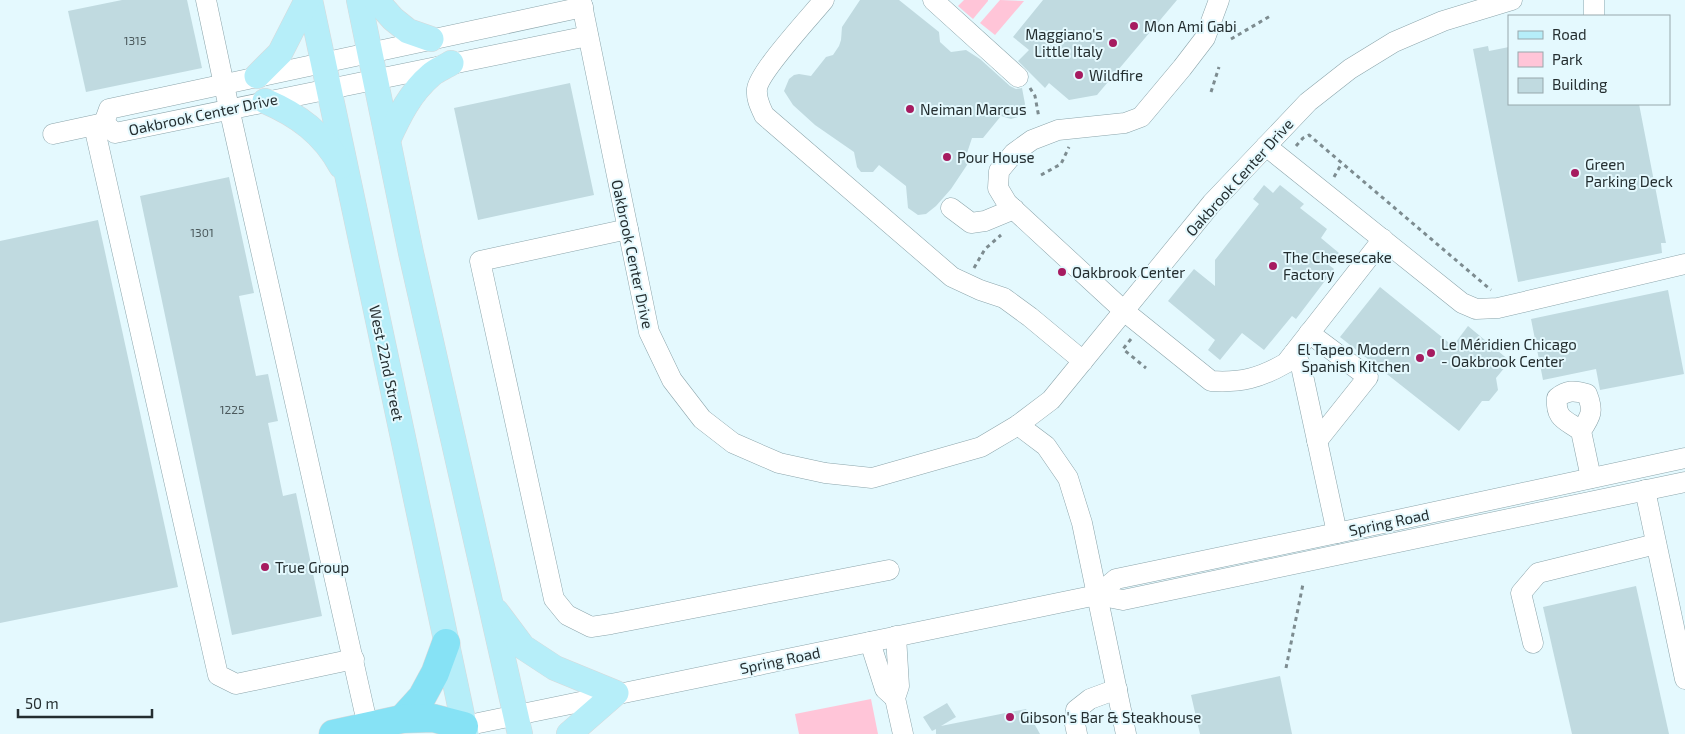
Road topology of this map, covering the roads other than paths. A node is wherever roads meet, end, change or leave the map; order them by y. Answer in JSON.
{"nodes":[{"id":1,"x":206,"y":0,"type":"edge"},
{"id":2,"x":309,"y":0,"type":"edge"},
{"id":3,"x":359,"y":0,"type":"edge"},
{"id":4,"x":376,"y":0,"type":"edge"},
{"id":5,"x":824,"y":0,"type":"edge"},
{"id":6,"x":1220,"y":0,"type":"edge"},
{"id":7,"x":1512,"y":0,"type":"edge"},
{"id":8,"x":1594,"y":0,"type":"edge"},
{"id":9,"x":582,"y":3,"type":"edge"},
{"id":10,"x":944,"y":3,"type":"edge"},
{"id":11,"x":1594,"y":15,"type":"edge"},
{"id":12,"x":588,"y":36,"type":"junction"},
{"id":13,"x":431,"y":39,"type":"junction"},
{"id":14,"x":370,"y":52,"type":"junction"},
{"id":15,"x":324,"y":62,"type":"junction"},
{"id":16,"x":451,"y":63,"type":"junction"},
{"id":17,"x":257,"y":76,"type":"junction"},
{"id":18,"x":1018,"y":77,"type":"road end"},
{"id":19,"x":376,"y":78,"type":"junction"},
{"id":20,"x":224,"y":83,"type":"junction"},
{"id":21,"x":330,"y":88,"type":"junction"},
{"id":22,"x":265,"y":101,"type":"junction"},
{"id":23,"x":229,"y":108,"type":"junction"},
{"id":24,"x":99,"y":125,"type":"junction"},
{"id":25,"x":53,"y":134,"type":"dead end"},
{"id":26,"x":388,"y":140,"type":"junction"},
{"id":27,"x":1266,"y":146,"type":"junction"},
{"id":28,"x":348,"y":178,"type":"junction"},
{"id":29,"x":951,"y":208,"type":"dead end"},
{"id":30,"x":1014,"y":209,"type":"junction"},
{"id":31,"x":628,"y":229,"type":"junction"},
{"id":32,"x":1383,"y":239,"type":"junction"},
{"id":33,"x":1685,"y":264,"type":"edge"},
{"id":34,"x":1124,"y":311,"type":"junction"},
{"id":35,"x":1309,"y":333,"type":"junction"},
{"id":36,"x":1294,"y":353,"type":"junction"},
{"id":37,"x":1083,"y":361,"type":"junction"},
{"id":38,"x":1018,"y":425,"type":"junction"},
{"id":39,"x":1582,"y":431,"type":"dead end"},
{"id":40,"x":1317,"y":441,"type":"junction"},
{"id":41,"x":1685,"y":458,"type":"edge"},
{"id":42,"x":1591,"y":478,"type":"junction"},
{"id":43,"x":1685,"y":482,"type":"edge"},
{"id":44,"x":1645,"y":490,"type":"junction"},
{"id":45,"x":1337,"y":534,"type":"junction"},
{"id":46,"x":1656,"y":544,"type":"junction"},
{"id":47,"x":890,"y":570,"type":"dead end"},
{"id":48,"x":1097,"y":595,"type":"junction"},
{"id":49,"x":490,"y":603,"type":"junction"},
{"id":50,"x":896,"y":636,"type":"junction"},
{"id":51,"x":870,"y":642,"type":"junction"},
{"id":52,"x":446,"y":643,"type":"junction"},
{"id":53,"x":1533,"y":643,"type":"dead end"},
{"id":54,"x":354,"y":659,"type":"junction"},
{"id":55,"x":1685,"y":679,"type":"edge"},
{"id":56,"x":1117,"y":689,"type":"junction"},
{"id":57,"x":616,"y":693,"type":"junction"},
{"id":58,"x":895,"y":698,"type":"junction"},
{"id":59,"x":402,"y":719,"type":"junction"},
{"id":60,"x":518,"y":724,"type":"edge"},
{"id":61,"x":368,"y":727,"type":"junction"},
{"id":62,"x":458,"y":731,"type":"edge"},
{"id":63,"x":333,"y":734,"type":"edge"},
{"id":64,"x":569,"y":734,"type":"edge"},
{"id":65,"x":903,"y":734,"type":"edge"},
{"id":66,"x":1077,"y":734,"type":"edge"},
{"id":67,"x":1126,"y":734,"type":"edge"}],
"edges":[{"from":1,"to":20,"type":"street"},
{"from":2,"to":15,"type":"main road","name":"West 22nd Street"},
{"from":2,"to":17,"type":"main road"},
{"from":3,"to":14,"type":"main road"},
{"from":4,"to":13,"type":"main road"},
{"from":5,"to":37,"type":"street"},
{"from":6,"to":30,"type":"street"},
{"from":7,"to":27,"type":"street","name":"Oakbrook Center Drive"},
{"from":8,"to":11,"type":"street"},
{"from":9,"to":12,"type":"street","name":"Oakbrook Center Drive"},
{"from":9,"to":13,"type":"street","name":"Oakbrook Center Drive"},
{"from":10,"to":18,"type":"street"},
{"from":12,"to":16,"type":"street","name":"Oakbrook Center Drive"},
{"from":12,"to":31,"type":"street","name":"Oakbrook Center Drive"},
{"from":13,"to":14,"type":"street","name":"Oakbrook Center Drive"},
{"from":14,"to":15,"type":"street","name":"Oakbrook Center Drive"},
{"from":14,"to":19,"type":"main road"},
{"from":15,"to":17,"type":"street","name":"Oakbrook Center Drive"},
{"from":15,"to":21,"type":"main road","name":"West 22nd Street"},
{"from":16,"to":19,"type":"street","name":"Oakbrook Center Drive"},
{"from":16,"to":26,"type":"main road"},
{"from":17,"to":20,"type":"street","name":"Oakbrook Center Drive"},
{"from":19,"to":21,"type":"street","name":"Oakbrook Center Drive"},
{"from":19,"to":26,"type":"main road"},
{"from":20,"to":23,"type":"street"},
{"from":20,"to":24,"type":"street","name":"Oakbrook Center Drive"},
{"from":21,"to":22,"type":"street","name":"Oakbrook Center Drive"},
{"from":21,"to":28,"type":"main road","name":"West 22nd Street"},
{"from":22,"to":23,"type":"street","name":"Oakbrook Center Drive"},
{"from":22,"to":28,"type":"main road"},
{"from":23,"to":24,"type":"street","name":"Oakbrook Center Drive"},
{"from":23,"to":54,"type":"street"},
{"from":24,"to":25,"type":"street"},
{"from":24,"to":54,"type":"street"},
{"from":26,"to":49,"type":"main road"},
{"from":27,"to":32,"type":"street"},
{"from":27,"to":34,"type":"street","name":"Oakbrook Center Drive"},
{"from":28,"to":52,"type":"main road","name":"West 22nd Street"},
{"from":29,"to":30,"type":"street"},
{"from":30,"to":34,"type":"street"},
{"from":31,"to":38,"type":"street","name":"Oakbrook Center Drive"},
{"from":31,"to":47,"type":"street"},
{"from":32,"to":33,"type":"street"},
{"from":32,"to":35,"type":"street"},
{"from":34,"to":36,"type":"street"},
{"from":34,"to":37,"type":"street","name":"Oakbrook Center Drive"},
{"from":35,"to":36,"type":"street"},
{"from":35,"to":40,"type":"street"},
{"from":36,"to":40,"type":"street"},
{"from":37,"to":38,"type":"street","name":"Oakbrook Center Drive"},
{"from":38,"to":48,"type":"street"},
{"from":39,"to":42,"type":"street"},
{"from":40,"to":45,"type":"street"},
{"from":41,"to":42,"type":"street","name":"Spring Road"},
{"from":42,"to":45,"type":"street","name":"Spring Road"},
{"from":43,"to":44,"type":"street","name":"Spring Road"},
{"from":44,"to":46,"type":"street"},
{"from":44,"to":48,"type":"street","name":"Spring Road"},
{"from":45,"to":48,"type":"street","name":"Spring Road"},
{"from":46,"to":53,"type":"street"},
{"from":46,"to":55,"type":"street"},
{"from":48,"to":50,"type":"street","name":"Spring Road"},
{"from":48,"to":56,"type":"street"},
{"from":49,"to":57,"type":"main road"},
{"from":49,"to":60,"type":"main road"},
{"from":50,"to":51,"type":"street","name":"Spring Road"},
{"from":50,"to":58,"type":"street"},
{"from":51,"to":57,"type":"street","name":"Spring Road"},
{"from":51,"to":58,"type":"street"},
{"from":52,"to":59,"type":"highway"},
{"from":52,"to":62,"type":"main road","name":"West 22nd Street"},
{"from":54,"to":61,"type":"street"},
{"from":56,"to":66,"type":"street"},
{"from":56,"to":67,"type":"street"},
{"from":57,"to":60,"type":"street","name":"Spring Road"},
{"from":57,"to":64,"type":"main road"},
{"from":58,"to":65,"type":"street"},
{"from":59,"to":61,"type":"highway"},
{"from":59,"to":62,"type":"highway"},
{"from":60,"to":62,"type":"street","name":"Spring Road"},
{"from":61,"to":63,"type":"highway"}]}
